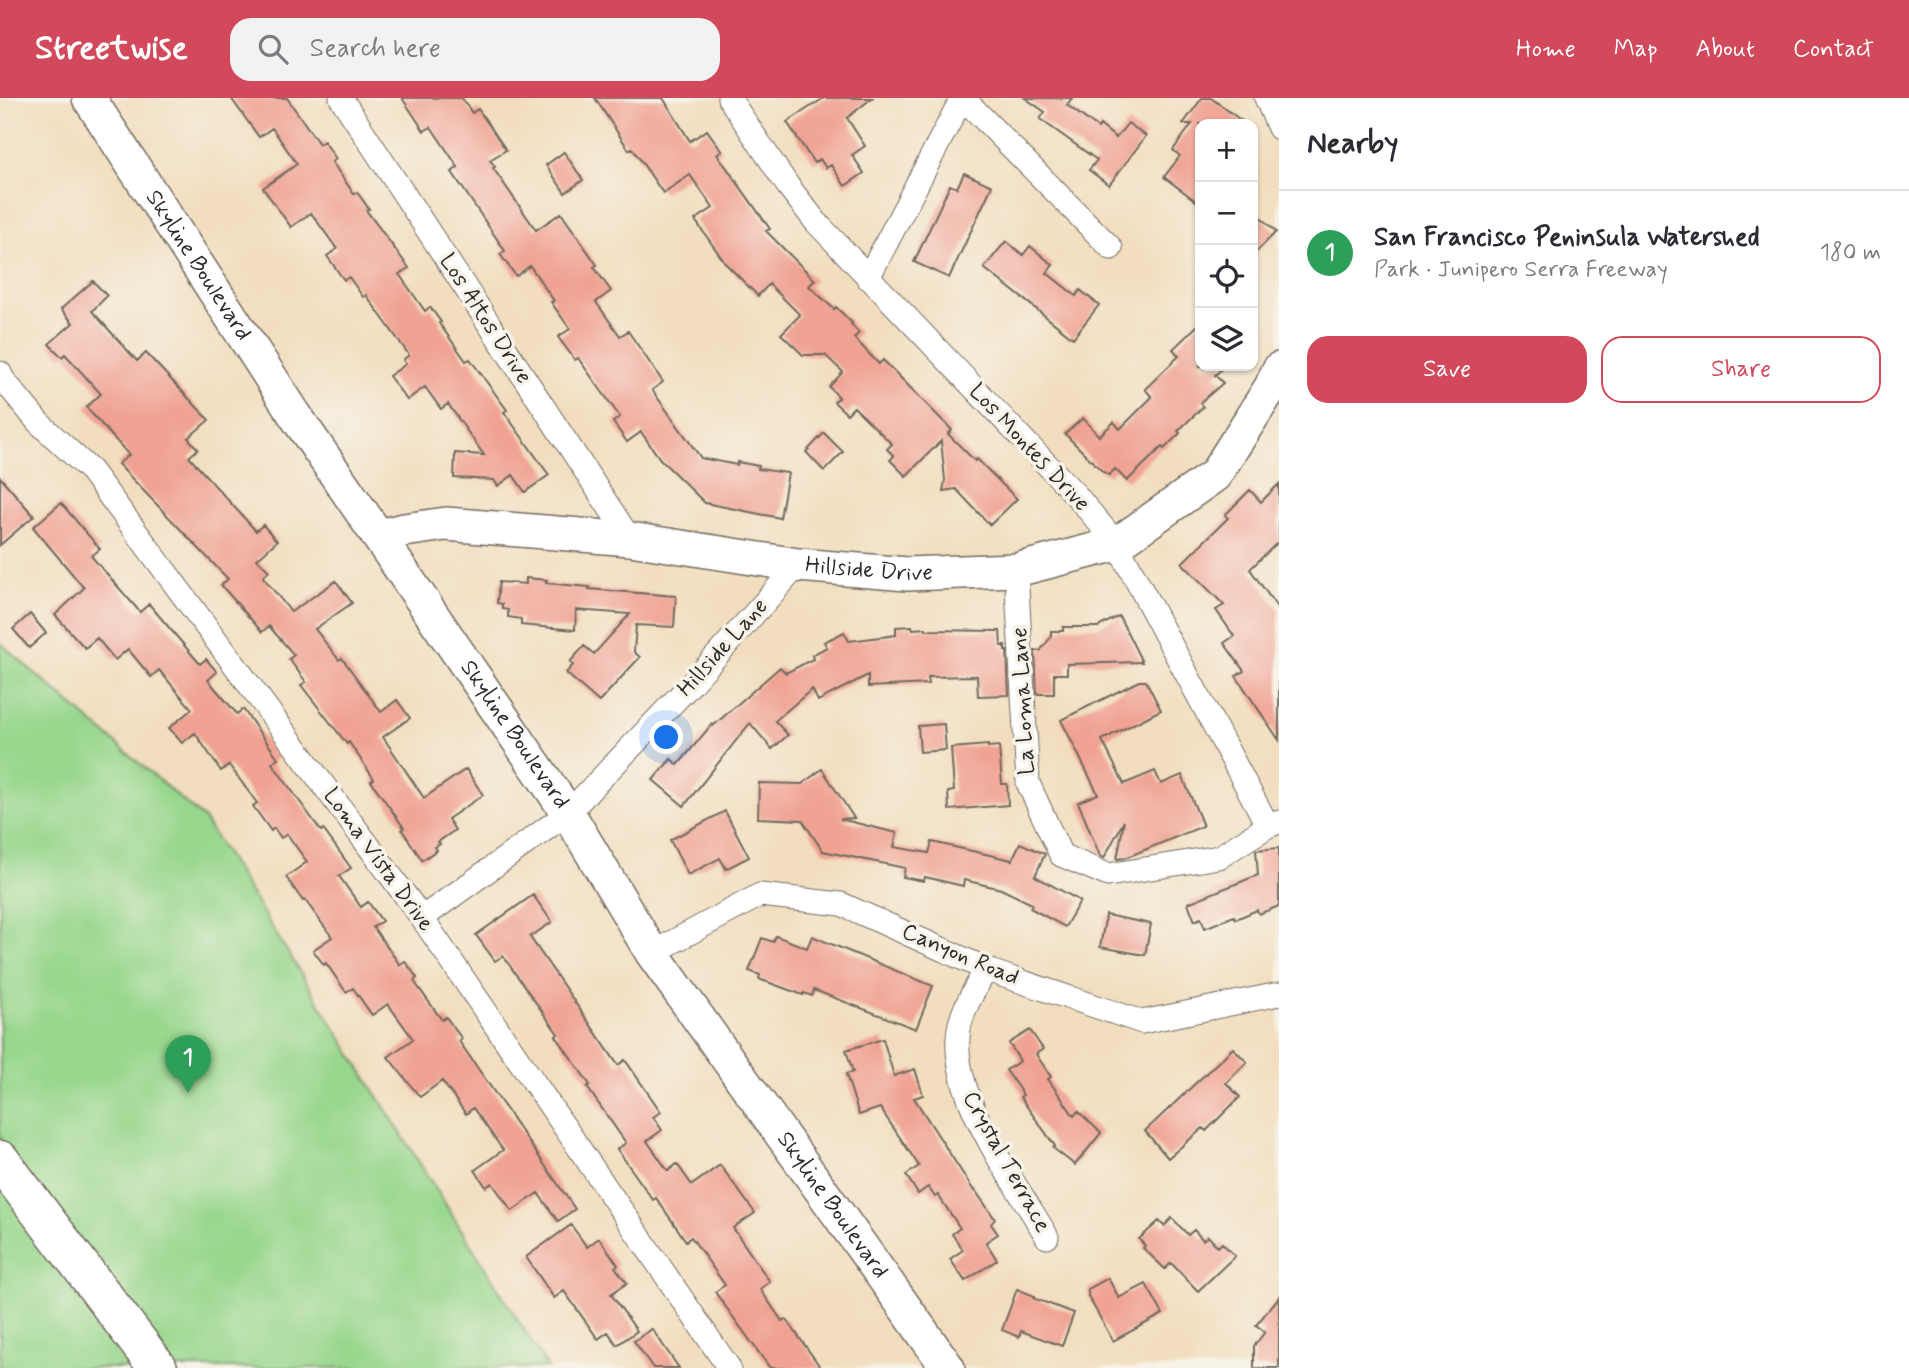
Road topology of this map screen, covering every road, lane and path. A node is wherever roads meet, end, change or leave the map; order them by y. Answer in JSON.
{"nodes":[{"id":1,"x":89,"y":98,"type":"edge"},
{"id":2,"x":341,"y":98,"type":"edge"},
{"id":3,"x":729,"y":98,"type":"edge"},
{"id":4,"x":963,"y":98,"type":"edge"},
{"id":5,"x":1266,"y":98,"type":"edge"},
{"id":6,"x":1279,"y":128,"type":"edge"},
{"id":7,"x":1111,"y":248,"type":"dead end"},
{"id":8,"x":868,"y":278,"type":"junction"},
{"id":9,"x":1279,"y":369,"type":"edge"},
{"id":10,"x":0,"y":373,"type":"edge"},
{"id":11,"x":378,"y":536,"type":"junction"},
{"id":12,"x":630,"y":539,"type":"junction"},
{"id":13,"x":1117,"y":544,"type":"junction"},
{"id":14,"x":798,"y":565,"type":"junction"},
{"id":15,"x":1016,"y":570,"type":"junction"},
{"id":16,"x":568,"y":813,"type":"junction"},
{"id":17,"x":1273,"y":824,"type":"edge"},
{"id":18,"x":422,"y":918,"type":"junction"},
{"id":19,"x":652,"y":953,"type":"junction"},
{"id":20,"x":986,"y":969,"type":"junction"},
{"id":21,"x":1279,"y":994,"type":"edge"},
{"id":22,"x":0,"y":1160,"type":"edge"},
{"id":23,"x":1047,"y":1237,"type":"dead end"},
{"id":24,"x":158,"y":1368,"type":"edge"},
{"id":25,"x":729,"y":1368,"type":"edge"},
{"id":26,"x":948,"y":1368,"type":"edge"}],
"edges":[{"from":1,"to":11,"type":"main road","name":"Skyline Boulevard"},
{"from":2,"to":12,"type":"street","name":"Los Altos Drive"},
{"from":3,"to":8,"type":"street","name":"Los Montes Drive"},
{"from":4,"to":7,"type":"street"},
{"from":4,"to":8,"type":"street"},
{"from":5,"to":6,"type":"street"},
{"from":8,"to":13,"type":"street","name":"Los Montes Drive"},
{"from":9,"to":13,"type":"main road","name":"Hillside Drive"},
{"from":10,"to":18,"type":"street","name":"Loma Vista Drive"},
{"from":11,"to":12,"type":"main road","name":"Hillside Drive"},
{"from":11,"to":16,"type":"main road","name":"Skyline Boulevard"},
{"from":12,"to":14,"type":"main road","name":"Hillside Drive"},
{"from":13,"to":15,"type":"main road","name":"Hillside Drive"},
{"from":13,"to":17,"type":"street","name":"Los Montes Drive"},
{"from":14,"to":15,"type":"main road","name":"Hillside Drive"},
{"from":14,"to":16,"type":"street","name":"Hillside Lane"},
{"from":15,"to":17,"type":"street","name":"La Loma Lane"},
{"from":16,"to":18,"type":"street","name":"Hillside Lane"},
{"from":16,"to":19,"type":"main road","name":"Skyline Boulevard"},
{"from":18,"to":25,"type":"street","name":"Loma Vista Drive"},
{"from":19,"to":20,"type":"street","name":"Canyon Road"},
{"from":19,"to":26,"type":"main road","name":"Skyline Boulevard"},
{"from":20,"to":21,"type":"street","name":"Canyon Road"},
{"from":20,"to":23,"type":"street","name":"Crystal Terrace"},
{"from":22,"to":24,"type":"highway"}]}
